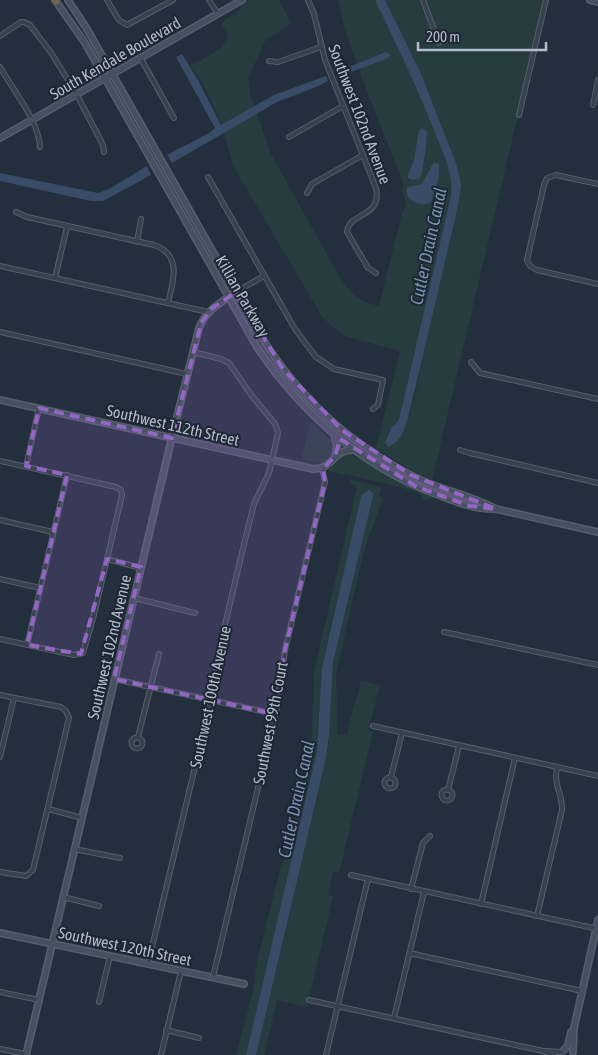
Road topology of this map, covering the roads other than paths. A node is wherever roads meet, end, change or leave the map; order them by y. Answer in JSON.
{"nodes":[{"id":1,"x":55,"y":0,"type":"edge"},
{"id":2,"x":68,"y":0,"type":"edge"},
{"id":3,"x":107,"y":0,"type":"edge"},
{"id":4,"x":173,"y":0,"type":"edge"},
{"id":5,"x":209,"y":0,"type":"edge"},
{"id":6,"x":242,"y":0,"type":"edge"},
{"id":7,"x":308,"y":0,"type":"edge"},
{"id":8,"x":423,"y":0,"type":"edge"},
{"id":9,"x":546,"y":0,"type":"edge"},
{"id":10,"x":590,"y":0,"type":"edge"},
{"id":11,"x":598,"y":2,"type":"edge"},
{"id":12,"x":218,"y":14,"type":"junction"},
{"id":13,"x":0,"y":36,"type":"edge"},
{"id":14,"x":440,"y":43,"type":"dead end"},
{"id":15,"x":321,"y":47,"type":"junction"},
{"id":16,"x":140,"y":58,"type":"junction"},
{"id":17,"x":269,"y":61,"type":"dead end"},
{"id":18,"x":0,"y":67,"type":"edge"},
{"id":19,"x":2,"y":74,"type":"edge"},
{"id":20,"x":112,"y":74,"type":"junction"},
{"id":21,"x":104,"y":79,"type":"junction"},
{"id":22,"x":598,"y":80,"type":"edge"},
{"id":23,"x":77,"y":95,"type":"junction"},
{"id":24,"x":593,"y":104,"type":"dead end"},
{"id":25,"x":343,"y":106,"type":"junction"},
{"id":26,"x":519,"y":114,"type":"dead end"},
{"id":27,"x":174,"y":118,"type":"dead end"},
{"id":28,"x":32,"y":121,"type":"junction"},
{"id":29,"x":289,"y":137,"type":"dead end"},
{"id":30,"x":0,"y":138,"type":"edge"},
{"id":31,"x":40,"y":147,"type":"dead end"},
{"id":32,"x":104,"y":152,"type":"dead end"},
{"id":33,"x":363,"y":155,"type":"junction"},
{"id":34,"x":208,"y":177,"type":"dead end"},
{"id":35,"x":598,"y":184,"type":"edge"},
{"id":36,"x":307,"y":193,"type":"dead end"},
{"id":37,"x":16,"y":212,"type":"dead end"},
{"id":38,"x":141,"y":219,"type":"dead end"},
{"id":39,"x":67,"y":227,"type":"junction"},
{"id":40,"x":137,"y":242,"type":"junction"},
{"id":41,"x":0,"y":266,"type":"edge"},
{"id":42,"x":376,"y":273,"type":"dead end"},
{"id":43,"x":264,"y":276,"type":"junction"},
{"id":44,"x":55,"y":278,"type":"junction"},
{"id":45,"x":598,"y":284,"type":"edge"},
{"id":46,"x":236,"y":292,"type":"junction"},
{"id":47,"x":229,"y":297,"type":"junction"},
{"id":48,"x":168,"y":303,"type":"junction"},
{"id":49,"x":208,"y":312,"type":"junction"},
{"id":50,"x":0,"y":332,"type":"edge"},
{"id":51,"x":193,"y":352,"type":"junction"},
{"id":52,"x":471,"y":362,"type":"dead end"},
{"id":53,"x":187,"y":374,"type":"junction"},
{"id":54,"x":598,"y":399,"type":"edge"},
{"id":55,"x":0,"y":400,"type":"edge"},
{"id":56,"x":39,"y":408,"type":"junction"},
{"id":57,"x":373,"y":409,"type":"dead end"},
{"id":58,"x":334,"y":434,"type":"junction"},
{"id":59,"x":172,"y":438,"type":"junction"},
{"id":60,"x":354,"y":450,"type":"junction"},
{"id":61,"x":460,"y":450,"type":"dead end"},
{"id":62,"x":335,"y":456,"type":"junction"},
{"id":63,"x":272,"y":460,"type":"junction"},
{"id":64,"x":0,"y":461,"type":"edge"},
{"id":65,"x":26,"y":466,"type":"junction"},
{"id":66,"x":322,"y":468,"type":"junction"},
{"id":67,"x":67,"y":475,"type":"junction"},
{"id":68,"x":598,"y":483,"type":"edge"},
{"id":69,"x":496,"y":509,"type":"junction"},
{"id":70,"x":0,"y":520,"type":"edge"},
{"id":71,"x":53,"y":532,"type":"junction"},
{"id":72,"x":598,"y":532,"type":"edge"},
{"id":73,"x":107,"y":559,"type":"junction"},
{"id":74,"x":141,"y":568,"type":"junction"},
{"id":75,"x":0,"y":579,"type":"edge"},
{"id":76,"x":40,"y":588,"type":"junction"},
{"id":77,"x":134,"y":598,"type":"junction"},
{"id":78,"x":195,"y":613,"type":"dead end"},
{"id":79,"x":444,"y":632,"type":"dead end"},
{"id":80,"x":0,"y":639,"type":"edge"},
{"id":81,"x":27,"y":645,"type":"junction"},
{"id":82,"x":159,"y":654,"type":"dead end"},
{"id":83,"x":598,"y":664,"type":"edge"},
{"id":84,"x":114,"y":679,"type":"junction"},
{"id":85,"x":151,"y":687,"type":"junction"},
{"id":86,"x":0,"y":695,"type":"edge"},
{"id":87,"x":14,"y":698,"type":"junction"},
{"id":88,"x":211,"y":700,"type":"junction"},
{"id":89,"x":275,"y":714,"type":"junction"},
{"id":90,"x":373,"y":726,"type":"dead end"},
{"id":91,"x":402,"y":733,"type":"junction"},
{"id":92,"x":138,"y":737,"type":"dead end"},
{"id":93,"x":459,"y":746,"type":"junction"},
{"id":94,"x":0,"y":755,"type":"edge"},
{"id":95,"x":515,"y":758,"type":"junction"},
{"id":96,"x":557,"y":767,"type":"junction"},
{"id":97,"x":598,"y":776,"type":"edge"},
{"id":98,"x":392,"y":777,"type":"dead end"},
{"id":99,"x":448,"y":790,"type":"dead end"},
{"id":100,"x":48,"y":809,"type":"junction"},
{"id":101,"x":82,"y":818,"type":"junction"},
{"id":102,"x":430,"y":836,"type":"dead end"},
{"id":103,"x":74,"y":849,"type":"junction"},
{"id":104,"x":120,"y":858,"type":"dead end"},
{"id":105,"x":0,"y":872,"type":"edge"},
{"id":106,"x":351,"y":875,"type":"dead end"},
{"id":107,"x":368,"y":879,"type":"junction"},
{"id":108,"x":412,"y":889,"type":"junction"},
{"id":109,"x":424,"y":892,"type":"junction"},
{"id":110,"x":63,"y":897,"type":"junction"},
{"id":111,"x":481,"y":904,"type":"junction"},
{"id":112,"x":99,"y":906,"type":"dead end"},
{"id":113,"x":537,"y":916,"type":"junction"},
{"id":114,"x":598,"y":920,"type":"edge"},
{"id":115,"x":597,"y":929,"type":"edge"},
{"id":116,"x":0,"y":933,"type":"edge"},
{"id":117,"x":52,"y":944,"type":"junction"},
{"id":118,"x":409,"y":953,"type":"junction"},
{"id":119,"x":110,"y":956,"type":"junction"},
{"id":120,"x":148,"y":964,"type":"junction"},
{"id":121,"x":180,"y":971,"type":"junction"},
{"id":122,"x":213,"y":977,"type":"junction"},
{"id":123,"x":244,"y":984,"type":"dead end"},
{"id":124,"x":582,"y":991,"type":"junction"},
{"id":125,"x":0,"y":992,"type":"edge"},
{"id":126,"x":39,"y":1000,"type":"junction"},
{"id":127,"x":310,"y":1000,"type":"dead end"},
{"id":128,"x":99,"y":1002,"type":"dead end"},
{"id":129,"x":338,"y":1006,"type":"junction"},
{"id":130,"x":394,"y":1018,"type":"junction"},
{"id":131,"x":574,"y":1028,"type":"junction"},
{"id":132,"x":166,"y":1030,"type":"junction"},
{"id":133,"x":199,"y":1038,"type":"dead end"},
{"id":134,"x":0,"y":1049,"type":"edge"},
{"id":135,"x":543,"y":1051,"type":"junction"},
{"id":136,"x":562,"y":1052,"type":"edge"},
{"id":137,"x":574,"y":1054,"type":"edge"},
{"id":138,"x":26,"y":1055,"type":"edge"},
{"id":139,"x":161,"y":1055,"type":"edge"},
{"id":140,"x":326,"y":1055,"type":"edge"},
{"id":141,"x":554,"y":1055,"type":"edge"}],
"edges":[{"from":1,"to":21,"type":"street","name":"Killian Parkway"},
{"from":2,"to":20,"type":"street","name":"Killian Parkway"},
{"from":3,"to":4,"type":"street"},
{"from":5,"to":12,"type":"street"},
{"from":6,"to":12,"type":"street","name":"South Kendale Boulevard"},
{"from":7,"to":15,"type":"street","name":"Southwest 102nd Avenue"},
{"from":8,"to":14,"type":"street"},
{"from":9,"to":26,"type":"street"},
{"from":10,"to":11,"type":"street"},
{"from":12,"to":16,"type":"street","name":"South Kendale Boulevard"},
{"from":13,"to":23,"type":"street"},
{"from":15,"to":17,"type":"street"},
{"from":15,"to":25,"type":"street","name":"Southwest 102nd Avenue"},
{"from":16,"to":20,"type":"street","name":"South Kendale Boulevard"},
{"from":16,"to":27,"type":"street"},
{"from":18,"to":19,"type":"street"},
{"from":19,"to":28,"type":"street"},
{"from":20,"to":21,"type":"street","name":"South Kendale Boulevard"},
{"from":20,"to":46,"type":"street","name":"Killian Parkway"},
{"from":21,"to":23,"type":"street","name":"South Kendale Boulevard"},
{"from":21,"to":47,"type":"street","name":"Killian Parkway"},
{"from":22,"to":24,"type":"street"},
{"from":23,"to":28,"type":"street","name":"South Kendale Boulevard"},
{"from":23,"to":32,"type":"street"},
{"from":25,"to":29,"type":"street"},
{"from":25,"to":33,"type":"street","name":"Southwest 102nd Avenue"},
{"from":28,"to":30,"type":"street","name":"South Kendale Boulevard"},
{"from":28,"to":31,"type":"street"},
{"from":33,"to":36,"type":"street"},
{"from":33,"to":42,"type":"street","name":"Southwest 102nd Avenue"},
{"from":34,"to":43,"type":"street"},
{"from":35,"to":45,"type":"street"},
{"from":37,"to":39,"type":"street"},
{"from":38,"to":40,"type":"street"},
{"from":39,"to":40,"type":"street"},
{"from":39,"to":44,"type":"street"},
{"from":40,"to":48,"type":"street"},
{"from":41,"to":44,"type":"street"},
{"from":43,"to":46,"type":"street","name":"Southwest 102nd Avenue"},
{"from":43,"to":57,"type":"street"},
{"from":44,"to":48,"type":"street"},
{"from":46,"to":47,"type":"street","name":"Southwest 102nd Avenue"},
{"from":46,"to":69,"type":"street","name":"Killian Parkway"},
{"from":47,"to":49,"type":"street","name":"Southwest 102nd Avenue"},
{"from":47,"to":58,"type":"street","name":"Killian Parkway"},
{"from":48,"to":49,"type":"street"},
{"from":49,"to":51,"type":"street","name":"Southwest 102nd Avenue"},
{"from":50,"to":53,"type":"street"},
{"from":51,"to":53,"type":"street","name":"Southwest 102nd Avenue"},
{"from":51,"to":63,"type":"street","name":"Southwest 100th Avenue"},
{"from":52,"to":54,"type":"street"},
{"from":53,"to":59,"type":"street","name":"Southwest 102nd Avenue"},
{"from":55,"to":56,"type":"street","name":"Southwest 112th Street"},
{"from":56,"to":59,"type":"street","name":"Southwest 112th Street"},
{"from":56,"to":65,"type":"street"},
{"from":58,"to":60,"type":"street","name":"Killian Parkway"},
{"from":58,"to":62,"type":"street"},
{"from":59,"to":63,"type":"street","name":"Southwest 112th Street"},
{"from":59,"to":74,"type":"street","name":"Southwest 102nd Avenue"},
{"from":60,"to":62,"type":"street"},
{"from":60,"to":69,"type":"street","name":"Killian Parkway"},
{"from":61,"to":68,"type":"street"},
{"from":62,"to":66,"type":"street"},
{"from":63,"to":66,"type":"street","name":"Southwest 112th Street"},
{"from":63,"to":88,"type":"street","name":"Southwest 100th Avenue"},
{"from":64,"to":65,"type":"street"},
{"from":65,"to":67,"type":"street"},
{"from":66,"to":89,"type":"street","name":"Southwest 99th Court"},
{"from":67,"to":71,"type":"street"},
{"from":67,"to":73,"type":"street"},
{"from":69,"to":72,"type":"street","name":"Killian Parkway"},
{"from":70,"to":71,"type":"street"},
{"from":71,"to":76,"type":"street"},
{"from":73,"to":74,"type":"street"},
{"from":73,"to":81,"type":"street"},
{"from":74,"to":77,"type":"street","name":"Southwest 102nd Avenue"},
{"from":75,"to":76,"type":"street"},
{"from":76,"to":81,"type":"street"},
{"from":77,"to":78,"type":"street"},
{"from":77,"to":84,"type":"street","name":"Southwest 102nd Avenue"},
{"from":79,"to":83,"type":"street"},
{"from":80,"to":81,"type":"street"},
{"from":82,"to":85,"type":"street"},
{"from":84,"to":85,"type":"street"},
{"from":84,"to":101,"type":"street","name":"Southwest 102nd Avenue"},
{"from":85,"to":88,"type":"street"},
{"from":85,"to":92,"type":"street"},
{"from":86,"to":87,"type":"street"},
{"from":87,"to":94,"type":"street"},
{"from":87,"to":100,"type":"street"},
{"from":88,"to":89,"type":"street"},
{"from":88,"to":120,"type":"street","name":"Southwest 100th Avenue"},
{"from":89,"to":122,"type":"street","name":"Southwest 99th Court"},
{"from":90,"to":91,"type":"street"},
{"from":91,"to":93,"type":"street"},
{"from":91,"to":98,"type":"street"},
{"from":93,"to":95,"type":"street"},
{"from":93,"to":99,"type":"street"},
{"from":95,"to":96,"type":"street"},
{"from":95,"to":111,"type":"street"},
{"from":96,"to":97,"type":"street"},
{"from":96,"to":113,"type":"street"},
{"from":100,"to":101,"type":"street"},
{"from":100,"to":105,"type":"street"},
{"from":101,"to":103,"type":"street","name":"Southwest 102nd Avenue"},
{"from":102,"to":108,"type":"street"},
{"from":103,"to":104,"type":"street"},
{"from":103,"to":110,"type":"street","name":"Southwest 102nd Avenue"},
{"from":106,"to":107,"type":"street"},
{"from":107,"to":108,"type":"street"},
{"from":107,"to":129,"type":"street"},
{"from":108,"to":109,"type":"street"},
{"from":109,"to":111,"type":"street"},
{"from":109,"to":118,"type":"street"},
{"from":110,"to":112,"type":"street"},
{"from":110,"to":117,"type":"street","name":"Southwest 102nd Avenue"},
{"from":111,"to":113,"type":"street"},
{"from":113,"to":115,"type":"street"},
{"from":114,"to":115,"type":"street"},
{"from":115,"to":124,"type":"street"},
{"from":116,"to":117,"type":"street","name":"Southwest 120th Street"},
{"from":117,"to":119,"type":"street","name":"Southwest 120th Street"},
{"from":117,"to":126,"type":"street","name":"Southwest 102nd Avenue"},
{"from":118,"to":124,"type":"street"},
{"from":118,"to":130,"type":"street"},
{"from":119,"to":120,"type":"street","name":"Southwest 120th Street"},
{"from":119,"to":128,"type":"street"},
{"from":120,"to":121,"type":"street","name":"Southwest 120th Street"},
{"from":121,"to":122,"type":"street","name":"Southwest 120th Street"},
{"from":121,"to":132,"type":"street"},
{"from":122,"to":123,"type":"street","name":"Southwest 120th Street"},
{"from":124,"to":131,"type":"street"},
{"from":125,"to":126,"type":"street"},
{"from":126,"to":138,"type":"street","name":"Southwest 102nd Avenue"},
{"from":127,"to":129,"type":"street"},
{"from":129,"to":130,"type":"street"},
{"from":129,"to":140,"type":"street"},
{"from":130,"to":135,"type":"street"},
{"from":131,"to":136,"type":"street"},
{"from":131,"to":137,"type":"street"},
{"from":132,"to":133,"type":"street"},
{"from":132,"to":139,"type":"street"},
{"from":134,"to":138,"type":"street"},
{"from":135,"to":136,"type":"street"},
{"from":135,"to":141,"type":"street"},
{"from":136,"to":137,"type":"street"}]}
